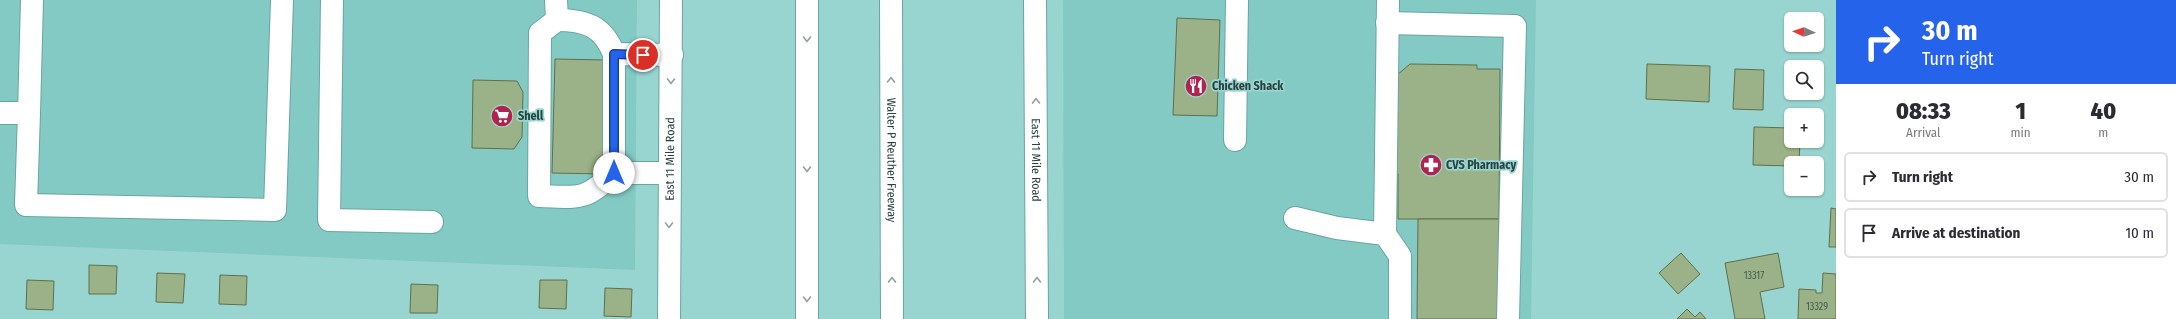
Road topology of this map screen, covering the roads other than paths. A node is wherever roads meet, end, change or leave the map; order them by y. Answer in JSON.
{"nodes":[{"id":1,"x":32,"y":0,"type":"edge"},
{"id":2,"x":282,"y":0,"type":"edge"},
{"id":3,"x":332,"y":0,"type":"edge"},
{"id":4,"x":671,"y":0,"type":"edge"},
{"id":5,"x":807,"y":0,"type":"edge"},
{"id":6,"x":891,"y":0,"type":"edge"},
{"id":7,"x":1035,"y":0,"type":"edge"},
{"id":8,"x":1237,"y":0,"type":"edge"},
{"id":9,"x":1388,"y":0,"type":"edge"},
{"id":10,"x":557,"y":10,"type":"edge"},
{"id":11,"x":1387,"y":23,"type":"junction"},
{"id":12,"x":614,"y":54,"type":"junction"},
{"id":13,"x":672,"y":55,"type":"junction"},
{"id":14,"x":0,"y":113,"type":"edge"},
{"id":15,"x":29,"y":113,"type":"junction"},
{"id":16,"x":1235,"y":140,"type":"dead end"},
{"id":17,"x":614,"y":173,"type":"junction"},
{"id":18,"x":669,"y":173,"type":"junction"},
{"id":19,"x":1295,"y":218,"type":"dead end"},
{"id":20,"x":432,"y":222,"type":"dead end"},
{"id":21,"x":1385,"y":234,"type":"junction"},
{"id":22,"x":669,"y":319,"type":"edge"},
{"id":23,"x":807,"y":319,"type":"edge"},
{"id":24,"x":892,"y":319,"type":"edge"},
{"id":25,"x":1037,"y":319,"type":"edge"},
{"id":26,"x":1400,"y":319,"type":"edge"},
{"id":27,"x":1508,"y":319,"type":"edge"}],
"edges":[{"from":1,"to":15,"type":"main road"},
{"from":2,"to":15,"type":"main road"},
{"from":3,"to":20,"type":"main road"},
{"from":4,"to":13,"type":"main road","name":"East 11 Mile Road"},
{"from":5,"to":23,"type":"main road","one_way":true},
{"from":24,"to":6,"type":"main road","name":"Walter P Reuther Freeway","one_way":true},
{"from":25,"to":7,"type":"main road","name":"East 11 Mile Road","one_way":true},
{"from":8,"to":16,"type":"main road"},
{"from":9,"to":11,"type":"main road"},
{"from":10,"to":12,"type":"main road"},
{"from":10,"to":17,"type":"main road"},
{"from":11,"to":21,"type":"main road"},
{"from":11,"to":27,"type":"main road"},
{"from":12,"to":13,"type":"main road"},
{"from":12,"to":17,"type":"main road"},
{"from":13,"to":18,"type":"main road","name":"East 11 Mile Road","one_way":true},
{"from":14,"to":15,"type":"main road"},
{"from":17,"to":18,"type":"main road"},
{"from":18,"to":22,"type":"main road","name":"East 11 Mile Road","one_way":true},
{"from":19,"to":21,"type":"main road"},
{"from":21,"to":26,"type":"main road"}]}
